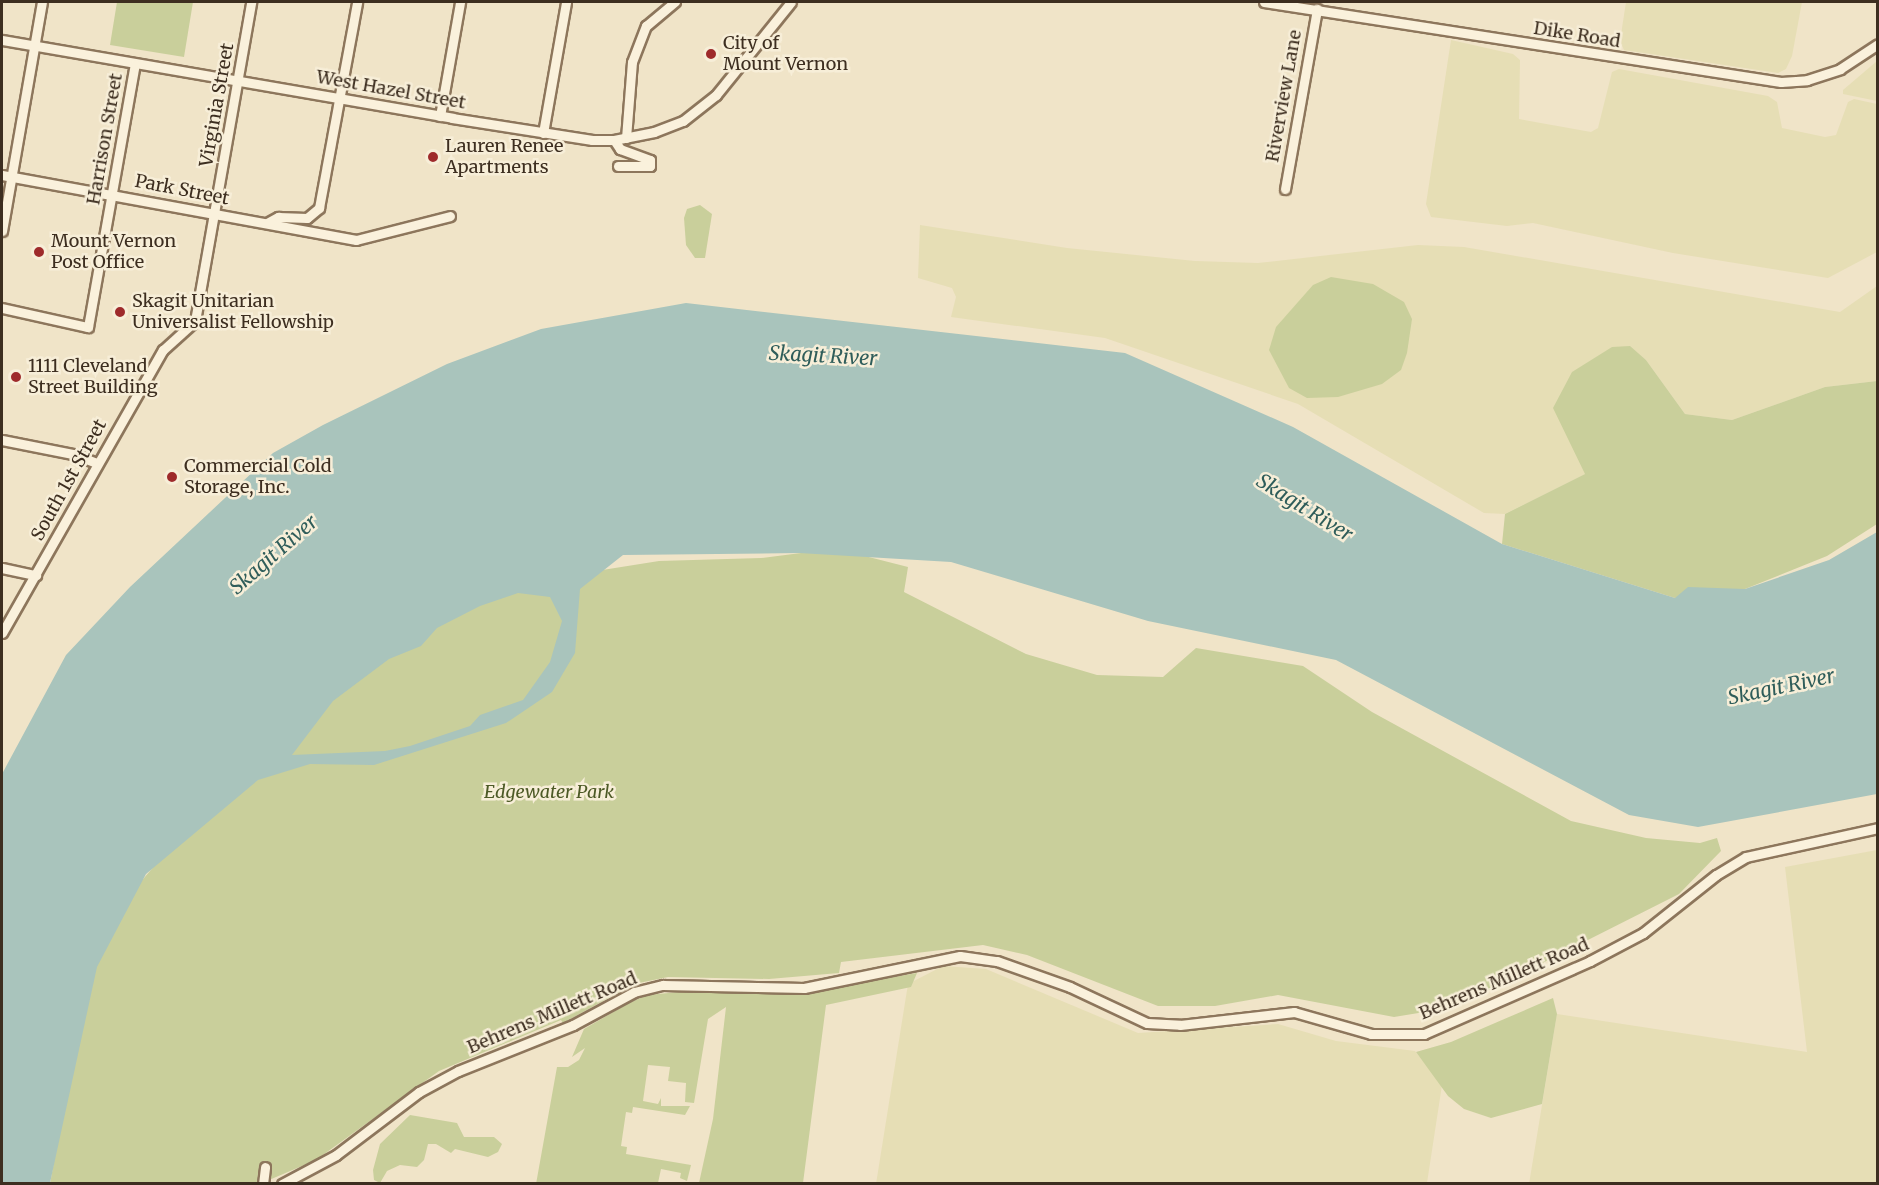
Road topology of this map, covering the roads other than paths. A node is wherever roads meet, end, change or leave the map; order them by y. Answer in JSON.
{"nodes":[{"id":1,"x":42,"y":2,"type":"edge"},
{"id":2,"x":251,"y":2,"type":"edge"},
{"id":3,"x":357,"y":2,"type":"edge"},
{"id":4,"x":460,"y":2,"type":"edge"},
{"id":5,"x":566,"y":2,"type":"edge"},
{"id":6,"x":675,"y":2,"type":"edge"},
{"id":7,"x":791,"y":2,"type":"edge"},
{"id":8,"x":1264,"y":2,"type":"edge"},
{"id":9,"x":1317,"y":9,"type":"junction"},
{"id":10,"x":2,"y":40,"type":"edge"},
{"id":11,"x":1878,"y":44,"type":"edge"},
{"id":12,"x":34,"y":45,"type":"junction"},
{"id":13,"x":135,"y":64,"type":"junction"},
{"id":14,"x":237,"y":81,"type":"junction"},
{"id":15,"x":340,"y":98,"type":"junction"},
{"id":16,"x":440,"y":116,"type":"junction"},
{"id":17,"x":543,"y":133,"type":"junction"},
{"id":18,"x":626,"y":138,"type":"junction"},
{"id":19,"x":614,"y":140,"type":"junction"},
{"id":20,"x":618,"y":166,"type":"dead end"},
{"id":21,"x":6,"y":176,"type":"edge"},
{"id":22,"x":1285,"y":189,"type":"dead end"},
{"id":23,"x":113,"y":194,"type":"junction"},
{"id":24,"x":215,"y":213,"type":"junction"},
{"id":25,"x":450,"y":216,"type":"dead end"},
{"id":26,"x":267,"y":223,"type":"junction"},
{"id":27,"x":2,"y":231,"type":"edge"},
{"id":28,"x":2,"y":308,"type":"edge"},
{"id":29,"x":195,"y":321,"type":"joint"},
{"id":30,"x":2,"y":440,"type":"edge"},
{"id":31,"x":97,"y":463,"type":"junction"},
{"id":32,"x":2,"y":568,"type":"edge"},
{"id":33,"x":36,"y":575,"type":"junction"},
{"id":34,"x":2,"y":633,"type":"edge"},
{"id":35,"x":1878,"y":828,"type":"edge"},
{"id":36,"x":265,"y":1167,"type":"dead end"},
{"id":37,"x":263,"y":1184,"type":"edge"},
{"id":38,"x":282,"y":1184,"type":"edge"}],
"edges":[{"from":1,"to":12,"type":"street"},
{"from":2,"to":14,"type":"street","name":"Virginia Street"},
{"from":3,"to":15,"type":"street"},
{"from":4,"to":16,"type":"street"},
{"from":5,"to":17,"type":"street"},
{"from":6,"to":18,"type":"street"},
{"from":7,"to":18,"type":"street","name":"West Hazel Street"},
{"from":8,"to":9,"type":"street","name":"Dike Road"},
{"from":9,"to":11,"type":"street","name":"Dike Road"},
{"from":9,"to":22,"type":"street","name":"Riverview Lane"},
{"from":10,"to":12,"type":"street","name":"West Hazel Street"},
{"from":12,"to":13,"type":"street","name":"West Hazel Street"},
{"from":12,"to":21,"type":"street"},
{"from":13,"to":14,"type":"street","name":"West Hazel Street"},
{"from":13,"to":23,"type":"street","name":"Harrison Street"},
{"from":14,"to":15,"type":"street","name":"West Hazel Street"},
{"from":14,"to":24,"type":"street","name":"Virginia Street"},
{"from":15,"to":16,"type":"street","name":"West Hazel Street"},
{"from":15,"to":26,"type":"street"},
{"from":16,"to":17,"type":"street","name":"West Hazel Street"},
{"from":17,"to":19,"type":"street","name":"West Hazel Street"},
{"from":18,"to":19,"type":"street","name":"West Hazel Street"},
{"from":19,"to":20,"type":"street"},
{"from":21,"to":23,"type":"street","name":"Park Street"},
{"from":21,"to":27,"type":"street"},
{"from":23,"to":24,"type":"street","name":"Park Street"},
{"from":23,"to":28,"type":"street","name":"Harrison Street"},
{"from":24,"to":26,"type":"street","name":"Park Street"},
{"from":24,"to":29,"type":"street","name":"Virginia Street"},
{"from":25,"to":26,"type":"street","name":"Park Street"},
{"from":29,"to":31,"type":"street","name":"South 1st Street"},
{"from":30,"to":31,"type":"street"},
{"from":31,"to":33,"type":"street","name":"South 1st Street"},
{"from":32,"to":33,"type":"street"},
{"from":33,"to":34,"type":"street","name":"South 1st Street"},
{"from":35,"to":38,"type":"street","name":"Behrens Millett Road"},
{"from":36,"to":37,"type":"street"}]}
